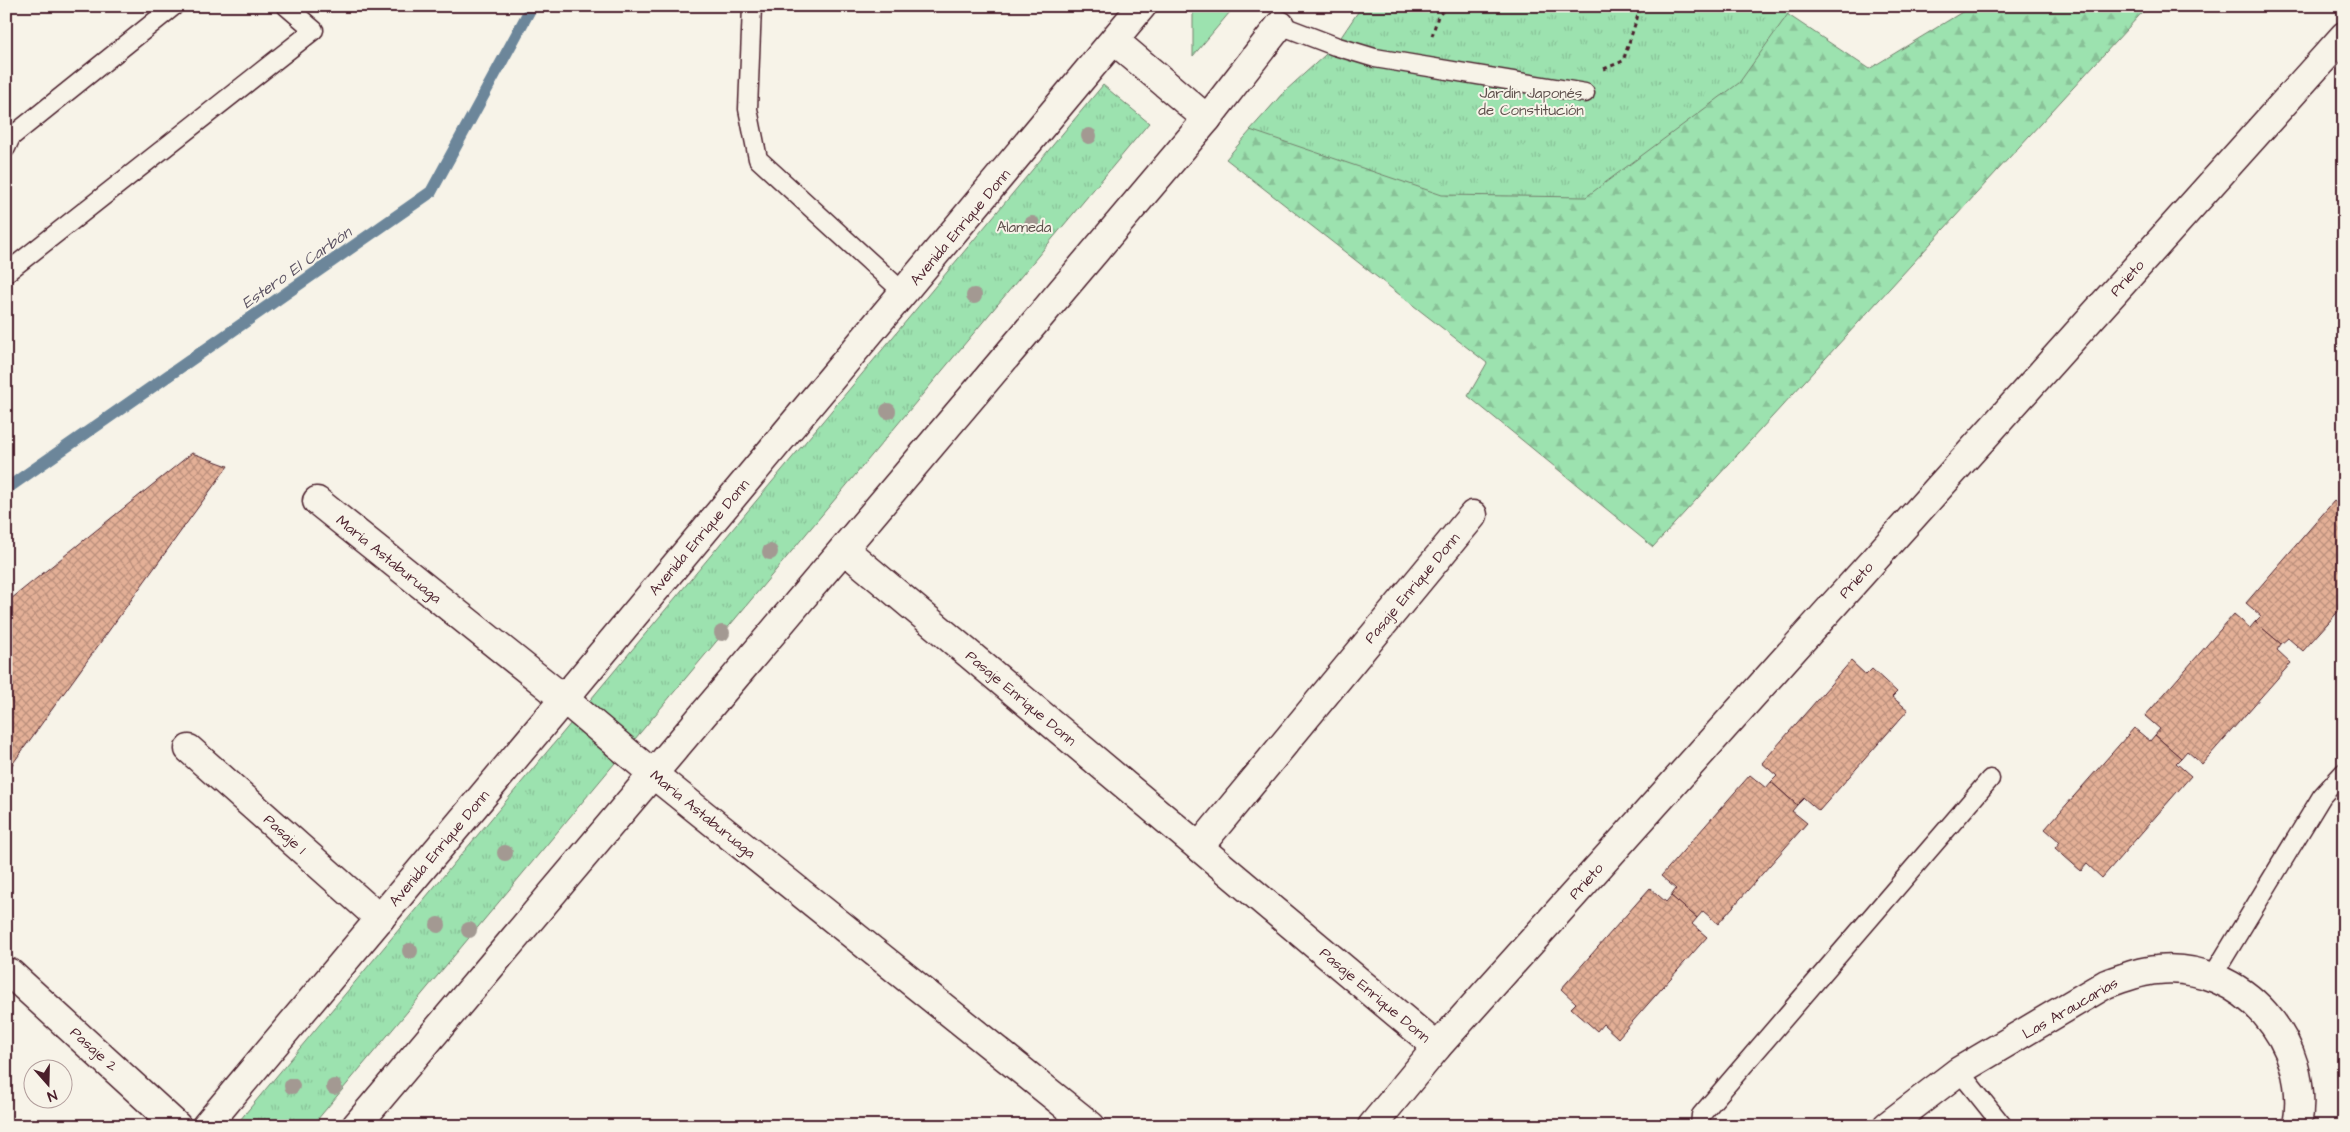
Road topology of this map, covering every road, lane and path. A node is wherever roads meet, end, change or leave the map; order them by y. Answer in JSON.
{"nodes":[{"id":1,"x":174,"y":6,"type":"edge"},
{"id":2,"x":286,"y":6,"type":"edge"},
{"id":3,"x":752,"y":6,"type":"edge"},
{"id":4,"x":1142,"y":6,"type":"edge"},
{"id":5,"x":1641,"y":6,"type":"edge"},
{"id":6,"x":1280,"y":25,"type":"joint"},
{"id":7,"x":2344,"y":36,"type":"edge"},
{"id":8,"x":1115,"y":41,"type":"junction"},
{"id":9,"x":1594,"y":68,"type":"dead end"},
{"id":10,"x":1585,"y":93,"type":"dead end"},
{"id":11,"x":1207,"y":119,"type":"junction"},
{"id":12,"x":6,"y":148,"type":"edge"},
{"id":13,"x":6,"y":272,"type":"edge"},
{"id":14,"x":904,"y":293,"type":"junction"},
{"id":15,"x":317,"y":501,"type":"dead end"},
{"id":16,"x":1473,"y":515,"type":"dead end"},
{"id":17,"x":844,"y":549,"type":"junction"},
{"id":18,"x":564,"y":699,"type":"junction"},
{"id":19,"x":189,"y":749,"type":"dead end"},
{"id":20,"x":2344,"y":772,"type":"edge"},
{"id":21,"x":653,"y":774,"type":"junction"},
{"id":22,"x":1990,"y":779,"type":"dead end"},
{"id":23,"x":1199,"y":847,"type":"junction"},
{"id":24,"x":380,"y":918,"type":"junction"},
{"id":25,"x":10,"y":973,"type":"dead end"},
{"id":26,"x":2212,"y":977,"type":"junction"},
{"id":27,"x":1437,"y":1047,"type":"junction"},
{"id":28,"x":1959,"y":1071,"type":"junction"},
{"id":29,"x":177,"y":1126,"type":"edge"},
{"id":30,"x":206,"y":1126,"type":"edge"},
{"id":31,"x":356,"y":1126,"type":"edge"},
{"id":32,"x":1091,"y":1126,"type":"edge"},
{"id":33,"x":1372,"y":1126,"type":"edge"},
{"id":34,"x":1700,"y":1126,"type":"edge"},
{"id":35,"x":1886,"y":1126,"type":"edge"},
{"id":36,"x":2003,"y":1126,"type":"edge"},
{"id":37,"x":2296,"y":1126,"type":"edge"}],
"edges":[{"from":1,"to":12,"type":"lane"},
{"from":2,"to":13,"type":"lane"},
{"from":3,"to":14,"type":"lane"},
{"from":4,"to":8,"type":"street","name":"Avenida Enrique Donn"},
{"from":5,"to":9,"type":"path"},
{"from":6,"to":10,"type":"lane"},
{"from":6,"to":11,"type":"street"},
{"from":7,"to":27,"type":"street","name":"Prieto"},
{"from":8,"to":11,"type":"street"},
{"from":8,"to":14,"type":"street","name":"Avenida Enrique Donn"},
{"from":11,"to":17,"type":"street"},
{"from":14,"to":18,"type":"street","name":"Avenida Enrique Donn"},
{"from":15,"to":18,"type":"street","name":"María Astaburuaga"},
{"from":16,"to":23,"type":"street","name":"Pasaje Enrique Donn"},
{"from":17,"to":21,"type":"street"},
{"from":17,"to":23,"type":"street","name":"Pasaje Enrique Donn"},
{"from":18,"to":21,"type":"street","name":"María Astaburuaga"},
{"from":18,"to":24,"type":"street","name":"Avenida Enrique Donn"},
{"from":19,"to":24,"type":"street","name":"Pasaje 1"},
{"from":20,"to":26,"type":"lane"},
{"from":21,"to":31,"type":"street"},
{"from":21,"to":32,"type":"street","name":"María Astaburuaga"},
{"from":22,"to":34,"type":"lane"},
{"from":23,"to":27,"type":"street","name":"Pasaje Enrique Donn"},
{"from":24,"to":30,"type":"street","name":"Avenida Enrique Donn"},
{"from":25,"to":29,"type":"street","name":"Pasaje 2"},
{"from":26,"to":28,"type":"street","name":"Las Araucarias"},
{"from":26,"to":37,"type":"street","name":"Las Araucarias"},
{"from":27,"to":33,"type":"street","name":"Prieto"},
{"from":28,"to":35,"type":"street","name":"Las Araucarias"},
{"from":28,"to":36,"type":"lane"}]}
